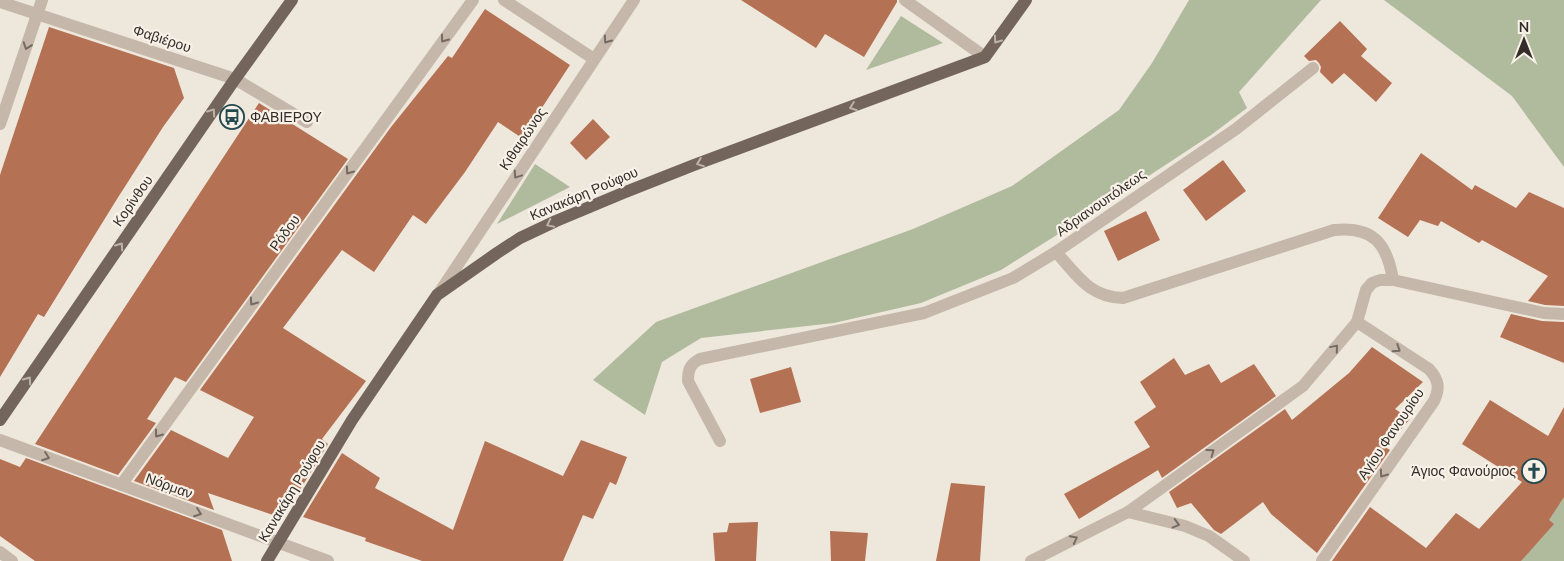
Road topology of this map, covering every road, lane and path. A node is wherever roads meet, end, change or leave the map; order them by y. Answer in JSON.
{"nodes":[{"id":1,"x":42,"y":0,"type":"edge"},
{"id":2,"x":292,"y":0,"type":"edge"},
{"id":3,"x":473,"y":0,"type":"edge"},
{"id":4,"x":504,"y":0,"type":"edge"},
{"id":5,"x":634,"y":0,"type":"edge"},
{"id":6,"x":905,"y":0,"type":"edge"},
{"id":7,"x":1026,"y":0,"type":"edge"},
{"id":8,"x":0,"y":2,"type":"edge"},
{"id":9,"x":38,"y":14,"type":"junction"},
{"id":10,"x":985,"y":57,"type":"junction"},
{"id":11,"x":594,"y":59,"type":"junction"},
{"id":12,"x":1312,"y":68,"type":"dead end"},
{"id":13,"x":235,"y":79,"type":"junction"},
{"id":14,"x":307,"y":122,"type":"dead end"},
{"id":15,"x":0,"y":124,"type":"edge"},
{"id":16,"x":1056,"y":252,"type":"junction"},
{"id":17,"x":1393,"y":280,"type":"junction"},
{"id":18,"x":437,"y":295,"type":"junction"},
{"id":19,"x":1564,"y":314,"type":"edge"},
{"id":20,"x":1357,"y":322,"type":"junction"},
{"id":21,"x":0,"y":420,"type":"edge"},
{"id":22,"x":0,"y":440,"type":"edge"},
{"id":23,"x":720,"y":441,"type":"dead end"},
{"id":24,"x":121,"y":485,"type":"junction"},
{"id":25,"x":1128,"y":512,"type":"junction"},
{"id":26,"x":278,"y":543,"type":"junction"},
{"id":27,"x":0,"y":552,"type":"edge"},
{"id":28,"x":12,"y":561,"type":"edge"},
{"id":29,"x":267,"y":561,"type":"edge"},
{"id":30,"x":328,"y":561,"type":"edge"},
{"id":31,"x":1031,"y":561,"type":"edge"},
{"id":32,"x":1244,"y":561,"type":"edge"},
{"id":33,"x":1322,"y":561,"type":"edge"}],
"edges":[{"from":1,"to":9,"type":"street"},
{"from":2,"to":13,"type":"main road","name":"Κορίνθου"},
{"from":3,"to":24,"type":"street","name":"Ρόδου","one_way":true},
{"from":4,"to":11,"type":"street"},
{"from":5,"to":11,"type":"street","name":"Κιθαιρώνος","one_way":true},
{"from":6,"to":10,"type":"street"},
{"from":7,"to":10,"type":"main road","one_way":true},
{"from":8,"to":9,"type":"street","name":"Φαβιέρου"},
{"from":9,"to":13,"type":"street","name":"Φαβιέρου"},
{"from":9,"to":15,"type":"street","one_way":true},
{"from":10,"to":18,"type":"main road","name":"Κανακάρη Ρούφου","one_way":true},
{"from":11,"to":18,"type":"street","name":"Κιθαιρώνος","one_way":true},
{"from":12,"to":16,"type":"street","name":"Αδριανουπόλεως"},
{"from":13,"to":14,"type":"street","name":"Φαβιέρου"},
{"from":21,"to":13,"type":"main road","name":"Κορίνθου","one_way":true},
{"from":16,"to":17,"type":"street","name":"Αδριανουπόλεως"},
{"from":16,"to":23,"type":"street"},
{"from":17,"to":19,"type":"street"},
{"from":17,"to":20,"type":"street"},
{"from":18,"to":26,"type":"main road","name":"Κανακάρη Ρούφου"},
{"from":25,"to":20,"type":"street","one_way":true},
{"from":20,"to":33,"type":"street","name":"Αγίου Φανουρίου","one_way":true},
{"from":22,"to":24,"type":"street","name":"Νόρμαν","one_way":true},
{"from":24,"to":26,"type":"street","name":"Νόρμαν","one_way":true},
{"from":31,"to":25,"type":"street","one_way":true},
{"from":25,"to":32,"type":"street","one_way":true},
{"from":26,"to":29,"type":"main road","name":"Κανακάρη Ρούφου"},
{"from":26,"to":30,"type":"street","name":"Νόρμαν"},
{"from":27,"to":28,"type":"street"}]}
